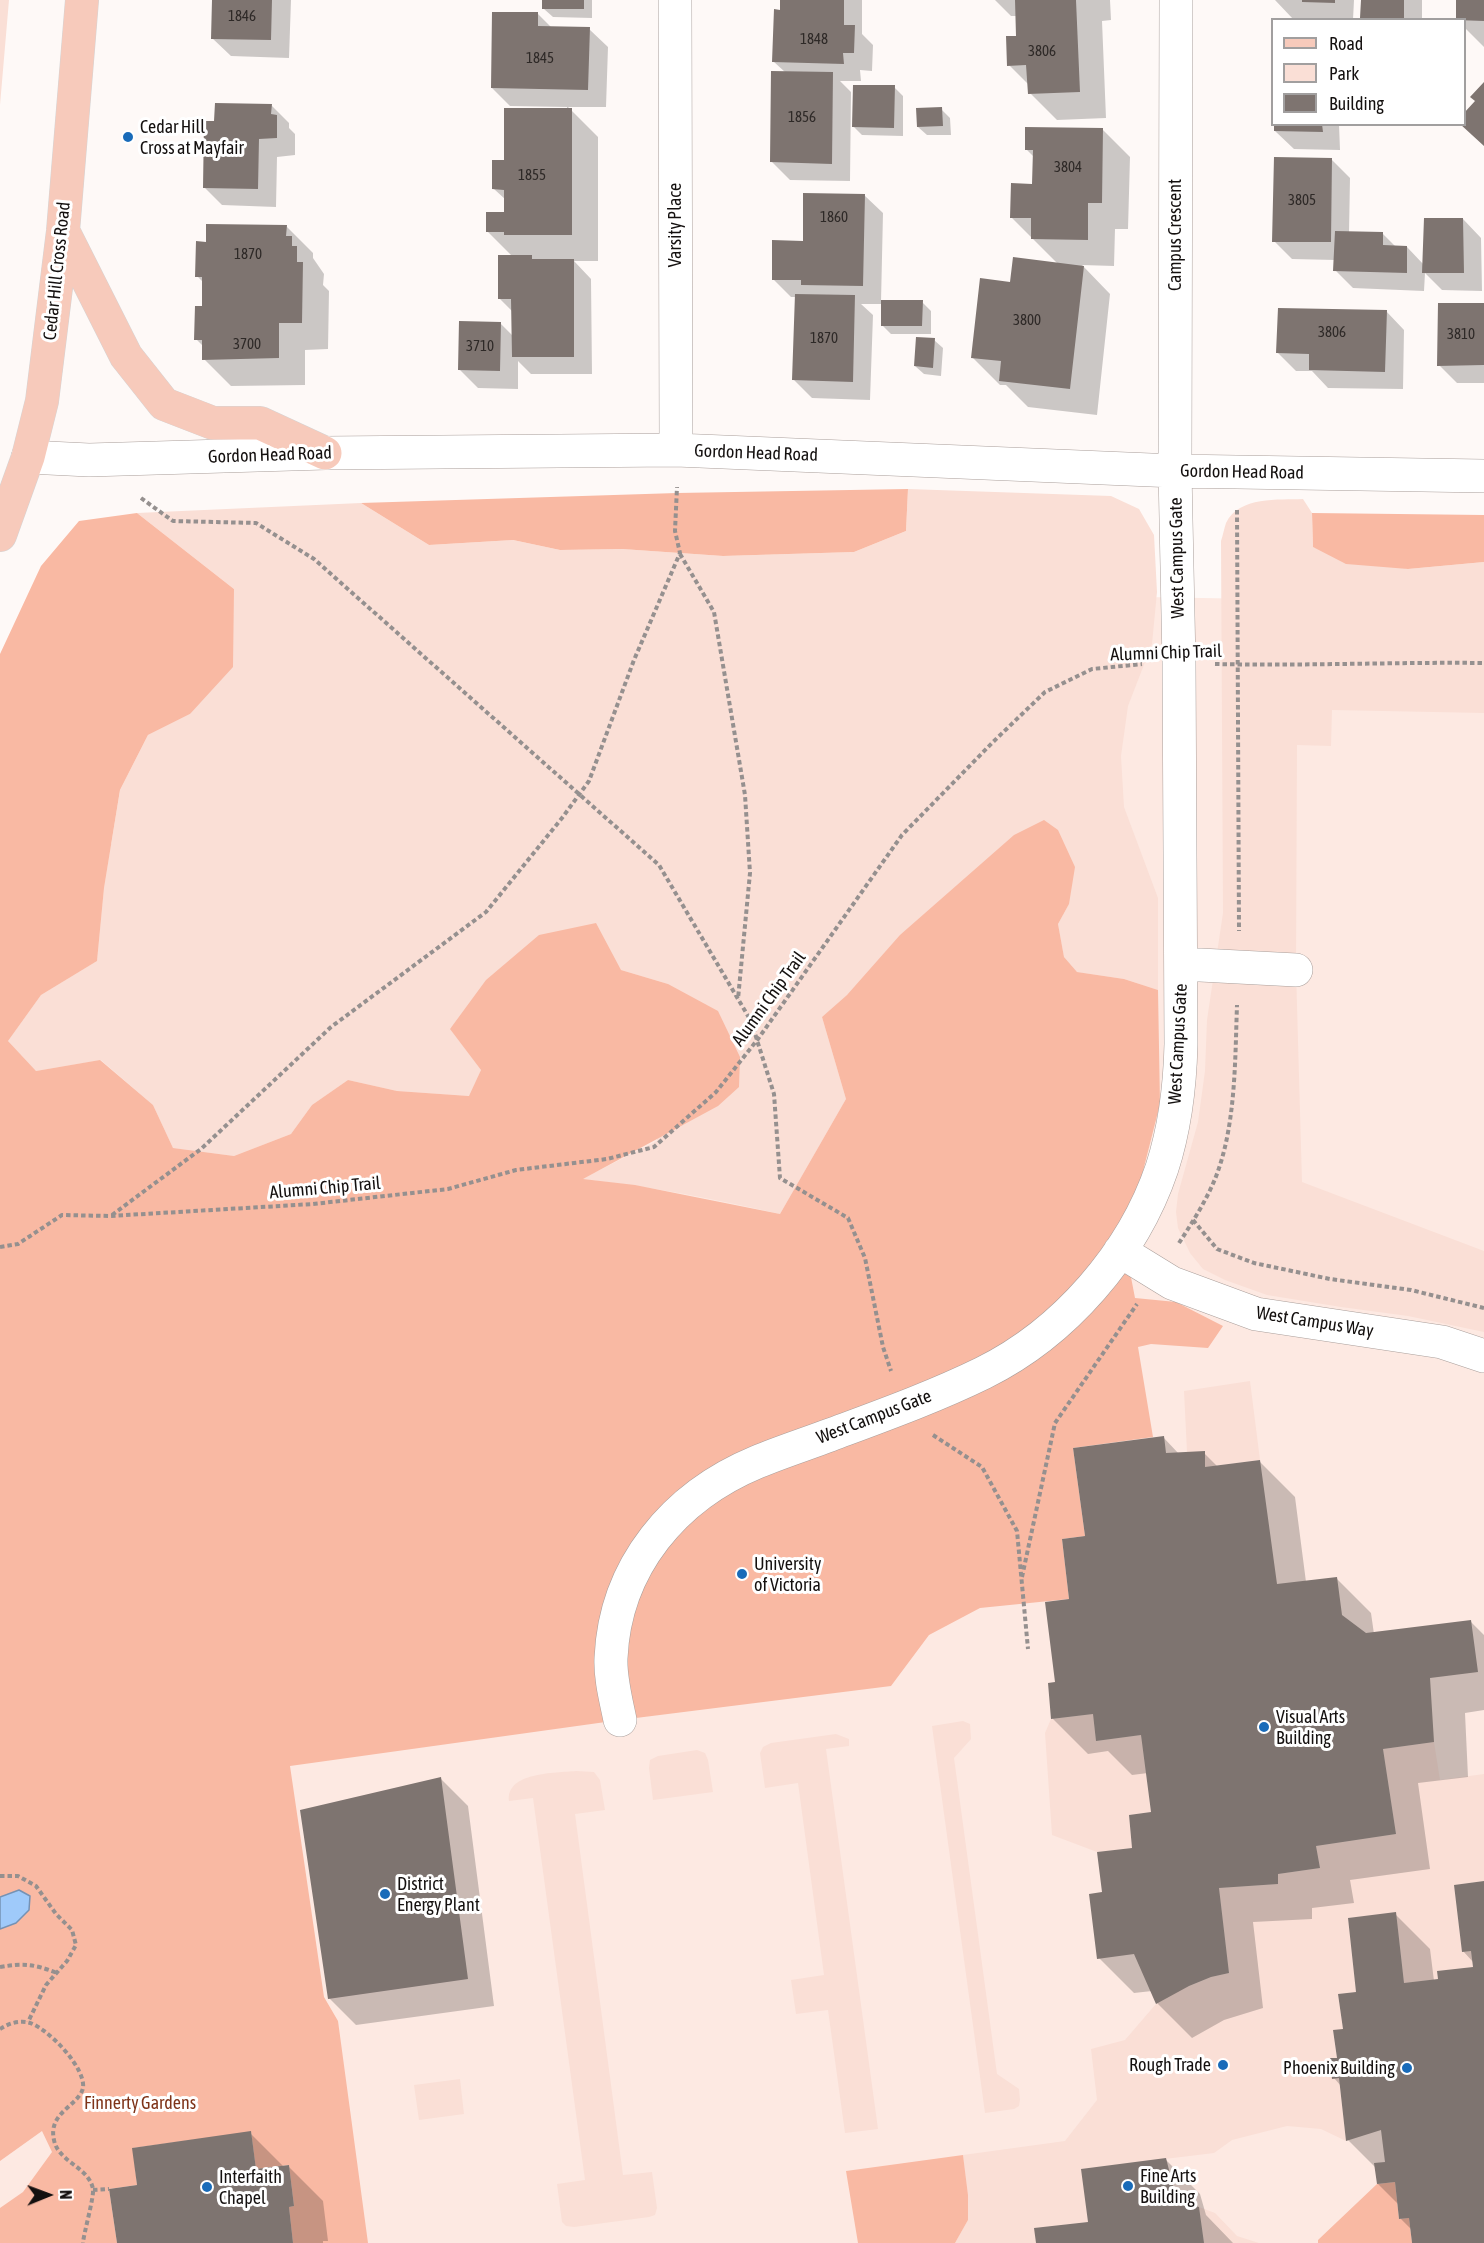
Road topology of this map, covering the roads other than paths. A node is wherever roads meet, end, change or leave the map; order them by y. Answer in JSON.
{"nodes":[{"id":1,"x":82,"y":0,"type":"edge"},
{"id":2,"x":675,"y":0,"type":"edge"},
{"id":3,"x":1176,"y":0,"type":"edge"},
{"id":4,"x":63,"y":231,"type":"junction"},
{"id":5,"x":676,"y":450,"type":"junction"},
{"id":6,"x":325,"y":453,"type":"junction"},
{"id":7,"x":28,"y":457,"type":"junction"},
{"id":8,"x":1175,"y":471,"type":"junction"},
{"id":9,"x":1484,"y":476,"type":"edge"},
{"id":10,"x":0,"y":535,"type":"edge"},
{"id":11,"x":1181,"y":964,"type":"junction"},
{"id":12,"x":1296,"y":970,"type":"dead end"},
{"id":13,"x":1120,"y":1251,"type":"junction"},
{"id":14,"x":1484,"y":1356,"type":"edge"},
{"id":15,"x":620,"y":1720,"type":"dead end"}],
"edges":[{"from":1,"to":4,"type":"main road","name":"Cedar Hill Cross Road"},
{"from":2,"to":5,"type":"street","name":"Varsity Place"},
{"from":3,"to":8,"type":"street","name":"Campus Crescent"},
{"from":4,"to":6,"type":"main road"},
{"from":4,"to":7,"type":"main road","name":"Cedar Hill Cross Road"},
{"from":5,"to":6,"type":"street","name":"Gordon Head Road"},
{"from":5,"to":8,"type":"street","name":"Gordon Head Road"},
{"from":6,"to":7,"type":"street","name":"Gordon Head Road"},
{"from":7,"to":10,"type":"main road","name":"Cedar Hill Cross Road"},
{"from":8,"to":9,"type":"street","name":"Gordon Head Road"},
{"from":8,"to":11,"type":"street","name":"West Campus Gate"},
{"from":11,"to":12,"type":"street"},
{"from":11,"to":13,"type":"street","name":"West Campus Gate"},
{"from":13,"to":14,"type":"street","name":"West Campus Way"},
{"from":13,"to":15,"type":"street","name":"West Campus Gate"}]}
